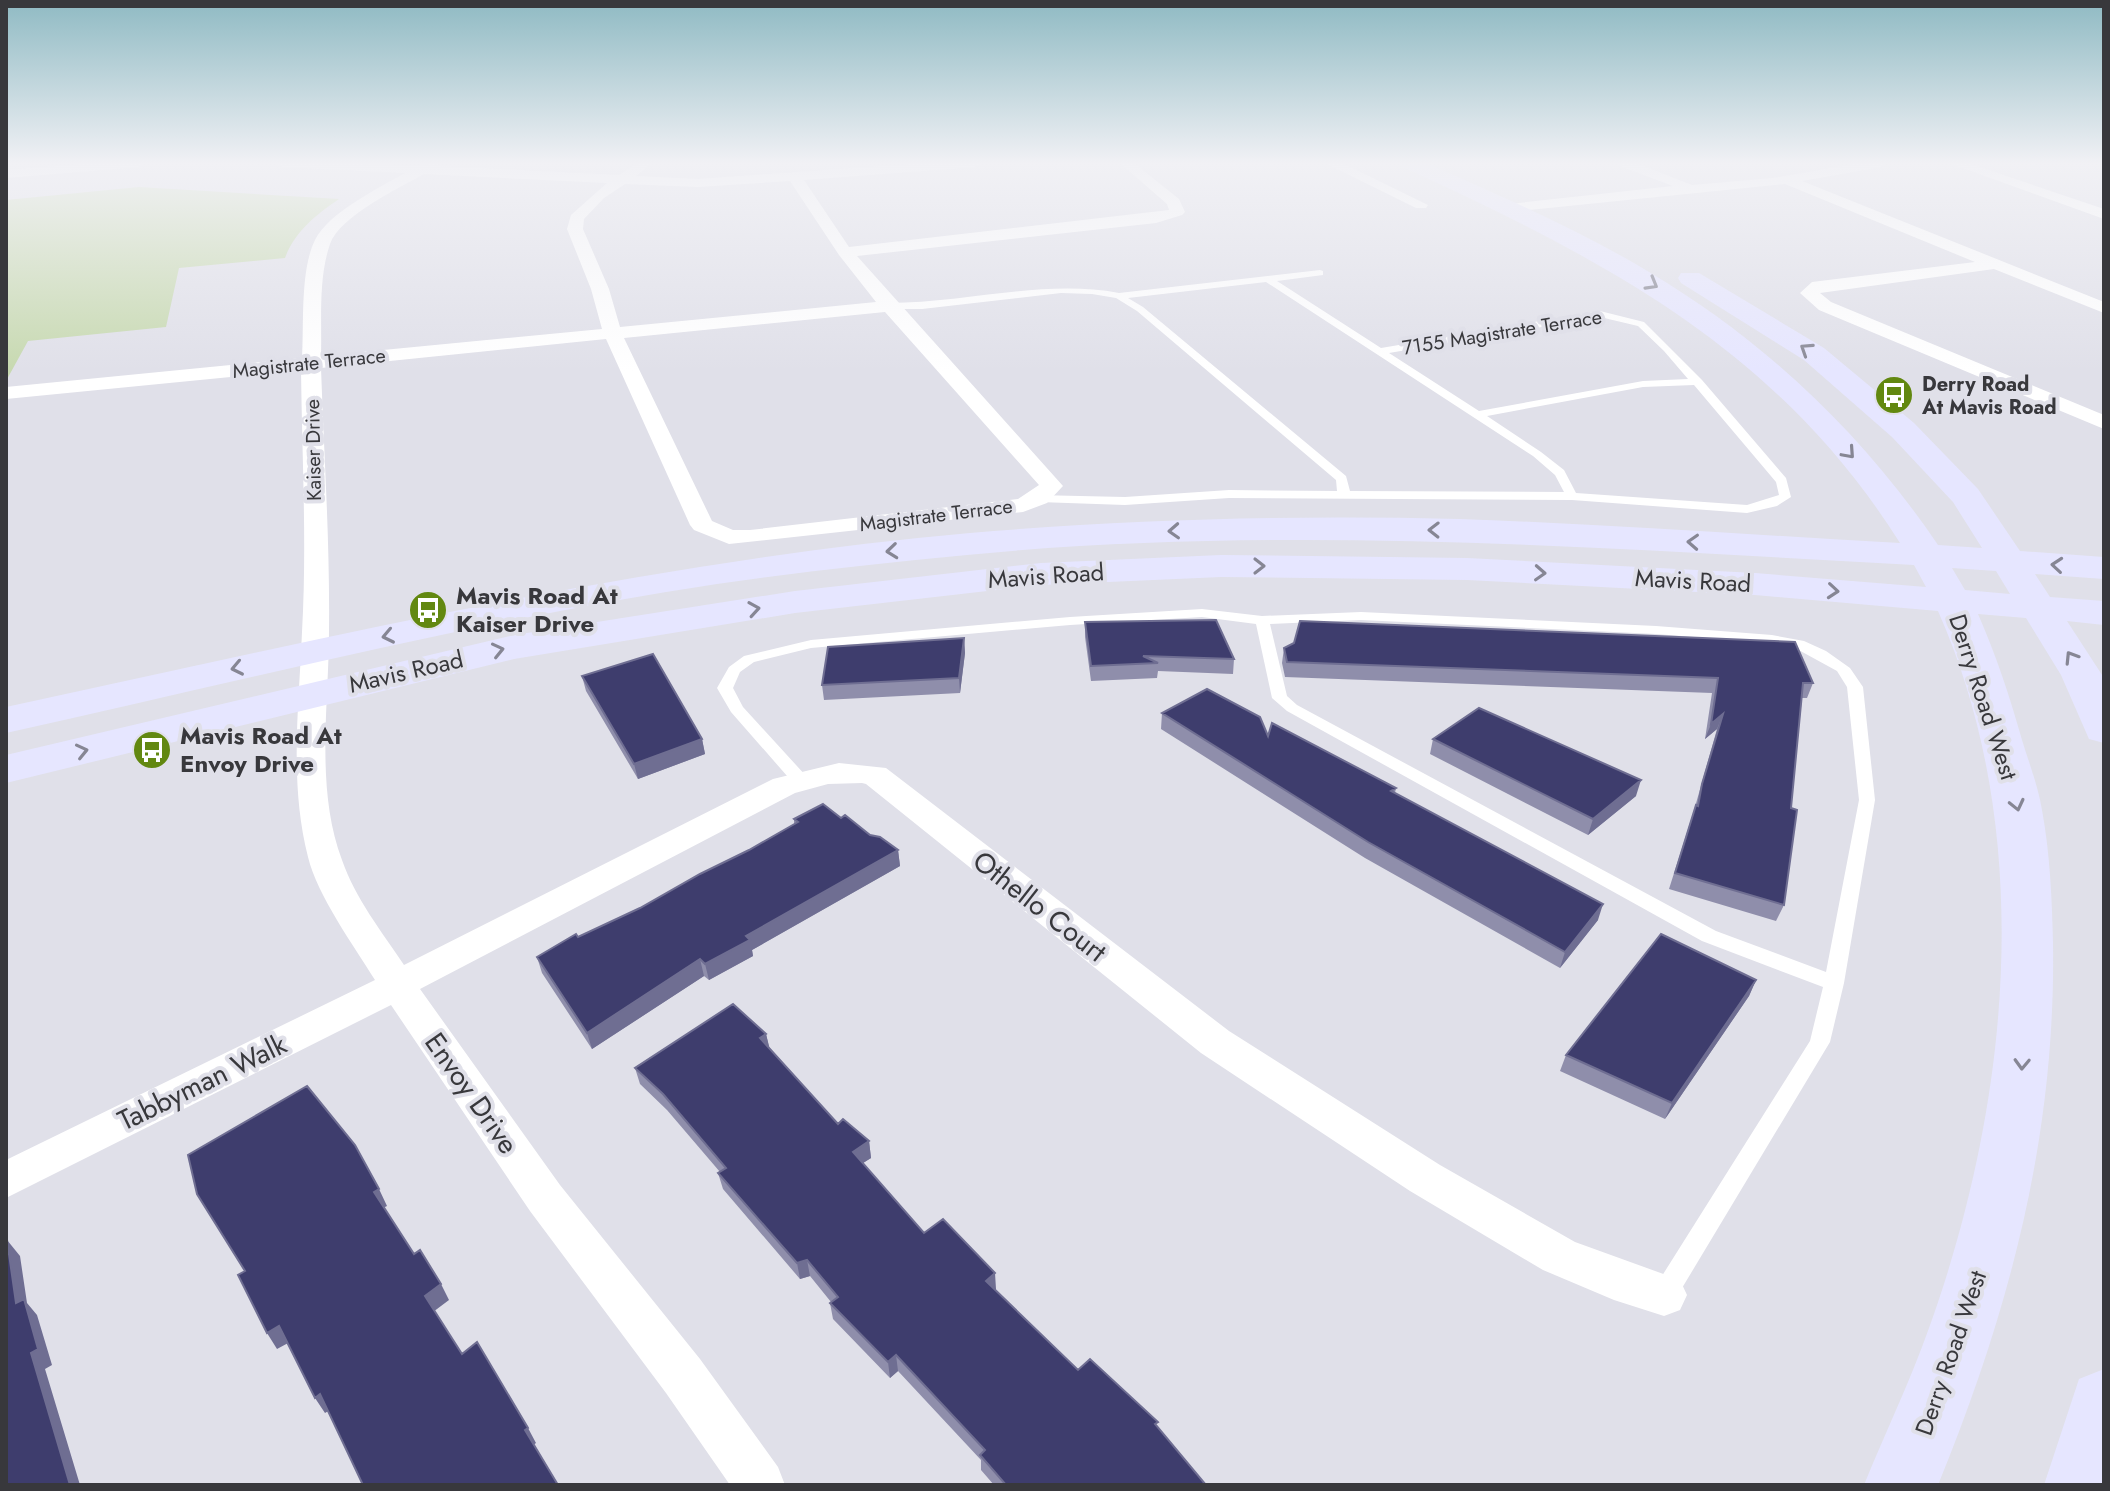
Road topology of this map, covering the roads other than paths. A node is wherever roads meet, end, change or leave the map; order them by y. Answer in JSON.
{"nodes":[{"id":1,"x":330,"y":233,"type":"edge"},
{"id":2,"x":576,"y":233,"type":"edge"},
{"id":3,"x":832,"y":233,"type":"edge"},
{"id":4,"x":1023,"y":233,"type":"edge"},
{"id":5,"x":1557,"y":233,"type":"edge"},
{"id":6,"x":1602,"y":233,"type":"edge"},
{"id":7,"x":1918,"y":233,"type":"edge"},
{"id":8,"x":845,"y":252,"type":"junction"},
{"id":9,"x":1996,"y":264,"type":"junction"},
{"id":10,"x":1320,"y":273,"type":"dead end"},
{"id":11,"x":1268,"y":279,"type":"junction"},
{"id":12,"x":1119,"y":296,"type":"junction"},
{"id":13,"x":889,"y":306,"type":"junction"},
{"id":14,"x":2104,"y":308,"type":"edge"},
{"id":15,"x":612,"y":332,"type":"junction"},
{"id":16,"x":1377,"y":352,"type":"junction"},
{"id":17,"x":311,"y":363,"type":"junction"},
{"id":18,"x":1698,"y":382,"type":"junction"},
{"id":19,"x":6,"y":393,"type":"edge"},
{"id":20,"x":1476,"y":415,"type":"junction"},
{"id":21,"x":2104,"y":423,"type":"edge"},
{"id":22,"x":1344,"y":495,"type":"junction"},
{"id":23,"x":1572,"y":496,"type":"junction"},
{"id":24,"x":1039,"y":498,"type":"junction"},
{"id":25,"x":2010,"y":561,"type":"junction"},
{"id":26,"x":2104,"y":568,"type":"edge"},
{"id":27,"x":1939,"y":578,"type":"junction"},
{"id":28,"x":2041,"y":608,"type":"junction"},
{"id":29,"x":2104,"y":613,"type":"edge"},
{"id":30,"x":1262,"y":620,"type":"junction"},
{"id":31,"x":313,"y":652,"type":"junction"},
{"id":32,"x":312,"y":695,"type":"junction"},
{"id":33,"x":6,"y":720,"type":"edge"},
{"id":34,"x":2104,"y":730,"type":"edge"},
{"id":35,"x":6,"y":769,"type":"edge"},
{"id":36,"x":801,"y":781,"type":"junction"},
{"id":37,"x":1834,"y":983,"type":"junction"},
{"id":38,"x":397,"y":985,"type":"junction"},
{"id":39,"x":6,"y":1180,"type":"edge"},
{"id":40,"x":1664,"y":1295,"type":"joint"},
{"id":41,"x":2104,"y":1404,"type":"edge"},
{"id":42,"x":760,"y":1485,"type":"edge"},
{"id":43,"x":1901,"y":1485,"type":"edge"},
{"id":44,"x":2081,"y":1485,"type":"edge"}],
"edges":[{"from":1,"to":17,"type":"street","name":"Kaiser Drive"},
{"from":2,"to":15,"type":"street"},
{"from":3,"to":8,"type":"street"},
{"from":4,"to":8,"type":"street"},
{"from":5,"to":27,"type":"main road","name":"Derry Road West","one_way":true},
{"from":25,"to":6,"type":"main road","one_way":true},
{"from":7,"to":9,"type":"street"},
{"from":8,"to":13,"type":"street"},
{"from":9,"to":14,"type":"street"},
{"from":9,"to":21,"type":"street"},
{"from":10,"to":11,"type":"lane"},
{"from":11,"to":12,"type":"lane"},
{"from":11,"to":16,"type":"lane","name":"7155 Magistrate Terrace"},
{"from":12,"to":13,"type":"lane"},
{"from":12,"to":22,"type":"lane"},
{"from":13,"to":15,"type":"street","name":"Magistrate Terrace"},
{"from":13,"to":24,"type":"street","name":"Magistrate Terrace"},
{"from":15,"to":17,"type":"street","name":"Magistrate Terrace"},
{"from":15,"to":24,"type":"street","name":"Magistrate Terrace"},
{"from":16,"to":18,"type":"lane","name":"7155 Magistrate Terrace"},
{"from":16,"to":20,"type":"lane","name":"7155 Magistrate Terrace"},
{"from":17,"to":19,"type":"street","name":"Magistrate Terrace"},
{"from":17,"to":31,"type":"street","name":"Kaiser Drive"},
{"from":18,"to":20,"type":"lane"},
{"from":18,"to":23,"type":"lane","name":"7155 Magistrate Terrace"},
{"from":20,"to":23,"type":"lane","name":"7155 Magistrate Terrace"},
{"from":22,"to":23,"type":"lane","name":"7155 Magistrate Terrace"},
{"from":22,"to":24,"type":"lane","name":"7155 Magistrate Terrace"},
{"from":26,"to":25,"type":"main road","name":"Mavis Road","one_way":true},
{"from":25,"to":27,"type":"main road","name":"Mavis Road"},
{"from":25,"to":28,"type":"main road"},
{"from":27,"to":28,"type":"main road","name":"Mavis Road"},
{"from":27,"to":31,"type":"main road","name":"Mavis Road","one_way":true},
{"from":32,"to":27,"type":"main road","name":"Mavis Road","one_way":true},
{"from":27,"to":43,"type":"main road","name":"Derry Road West","one_way":true},
{"from":28,"to":29,"type":"main road","name":"Mavis Road"},
{"from":34,"to":28,"type":"main road","one_way":true},
{"from":30,"to":36,"type":"lane"},
{"from":30,"to":37,"type":"lane"},
{"from":30,"to":37,"type":"lane"},
{"from":31,"to":32,"type":"street","name":"Envoy Drive"},
{"from":31,"to":33,"type":"main road","name":"Mavis Road","one_way":true},
{"from":35,"to":32,"type":"main road","name":"Mavis Road","one_way":true},
{"from":32,"to":38,"type":"street","name":"Envoy Drive"},
{"from":36,"to":38,"type":"street","name":"Othello Court"},
{"from":36,"to":40,"type":"street","name":"Othello Court"},
{"from":37,"to":40,"type":"lane"},
{"from":38,"to":39,"type":"street","name":"Tabbyman Walk"},
{"from":38,"to":42,"type":"street","name":"Envoy Drive"},
{"from":41,"to":44,"type":"main road"}]}
